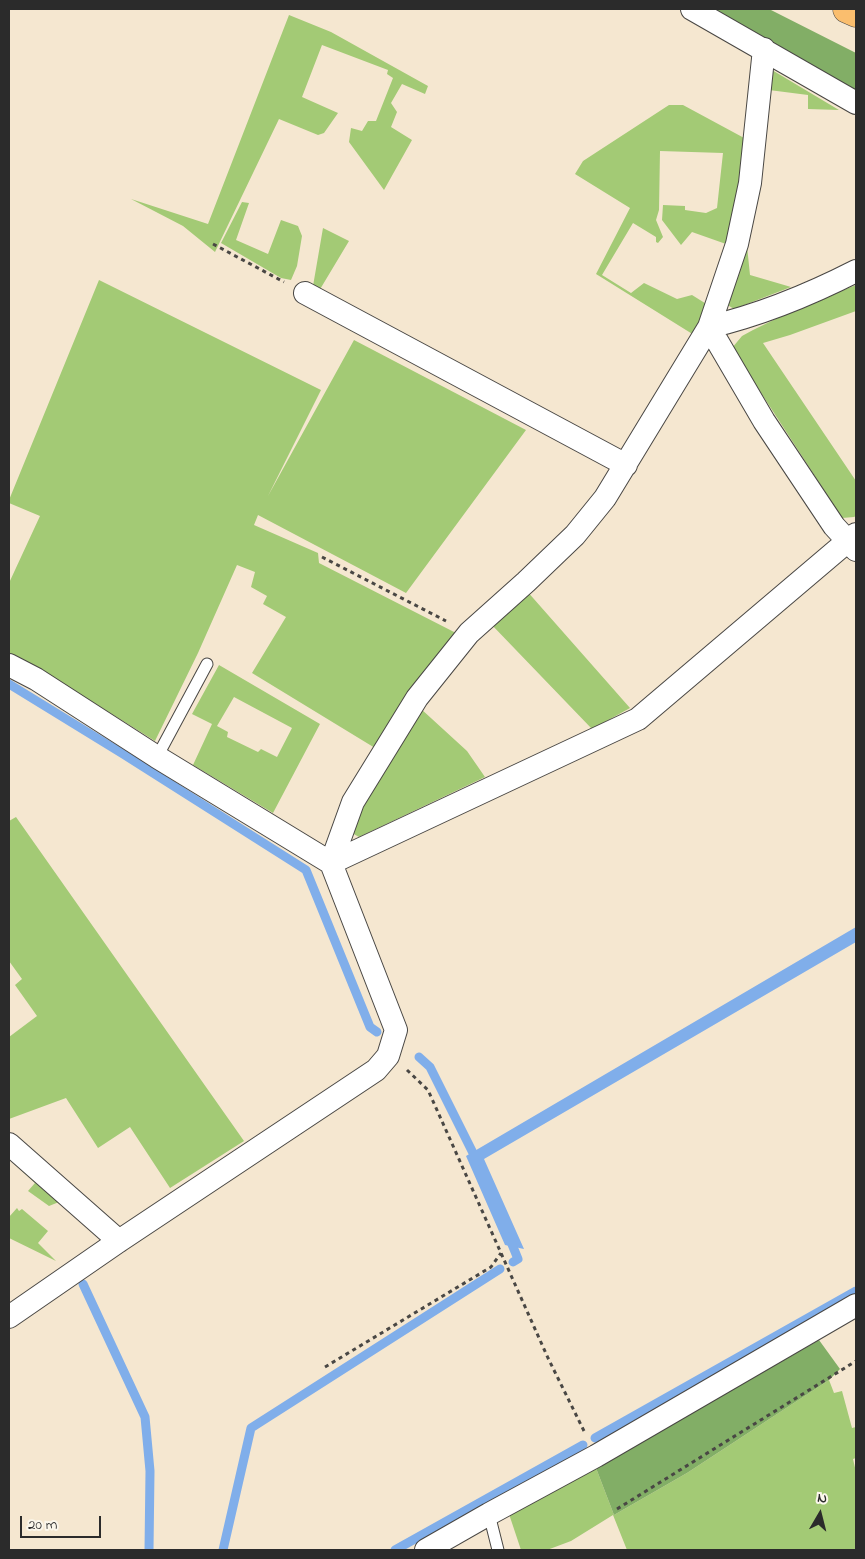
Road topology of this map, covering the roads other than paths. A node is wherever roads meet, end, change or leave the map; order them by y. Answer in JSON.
{"nodes":[{"id":1,"x":692,"y":9,"type":"edge"},
{"id":2,"x":847,"y":9,"type":"edge"},
{"id":3,"x":856,"y":13,"type":"edge"},
{"id":4,"x":764,"y":49,"type":"junction"},
{"id":5,"x":856,"y":103,"type":"edge"},
{"id":6,"x":856,"y":271,"type":"edge"},
{"id":7,"x":304,"y":293,"type":"road end"},
{"id":8,"x":709,"y":327,"type":"junction"},
{"id":9,"x":626,"y":465,"type":"junction"},
{"id":10,"x":854,"y":542,"type":"edge"},
{"id":11,"x":207,"y":664,"type":"dead end"},
{"id":12,"x":9,"y":665,"type":"edge"},
{"id":13,"x":157,"y":757,"type":"junction"},
{"id":14,"x":331,"y":863,"type":"junction"},
{"id":15,"x":9,"y":1144,"type":"edge"},
{"id":16,"x":119,"y":1240,"type":"junction"},
{"id":17,"x":856,"y":1305,"type":"edge"},
{"id":18,"x":9,"y":1317,"type":"edge"},
{"id":19,"x":489,"y":1514,"type":"junction"},
{"id":20,"x":426,"y":1550,"type":"edge"},
{"id":21,"x":498,"y":1550,"type":"edge"}],
"edges":[{"from":1,"to":4,"type":"street"},
{"from":2,"to":3,"type":"highway"},
{"from":4,"to":5,"type":"street"},
{"from":4,"to":8,"type":"street"},
{"from":6,"to":8,"type":"street"},
{"from":7,"to":9,"type":"street"},
{"from":8,"to":9,"type":"street"},
{"from":8,"to":10,"type":"street"},
{"from":9,"to":14,"type":"street"},
{"from":10,"to":14,"type":"street"},
{"from":11,"to":13,"type":"lane"},
{"from":12,"to":13,"type":"street"},
{"from":13,"to":14,"type":"street"},
{"from":14,"to":16,"type":"street"},
{"from":15,"to":16,"type":"street"},
{"from":16,"to":18,"type":"street"},
{"from":17,"to":19,"type":"street"},
{"from":19,"to":20,"type":"street"},
{"from":19,"to":21,"type":"lane"}]}
